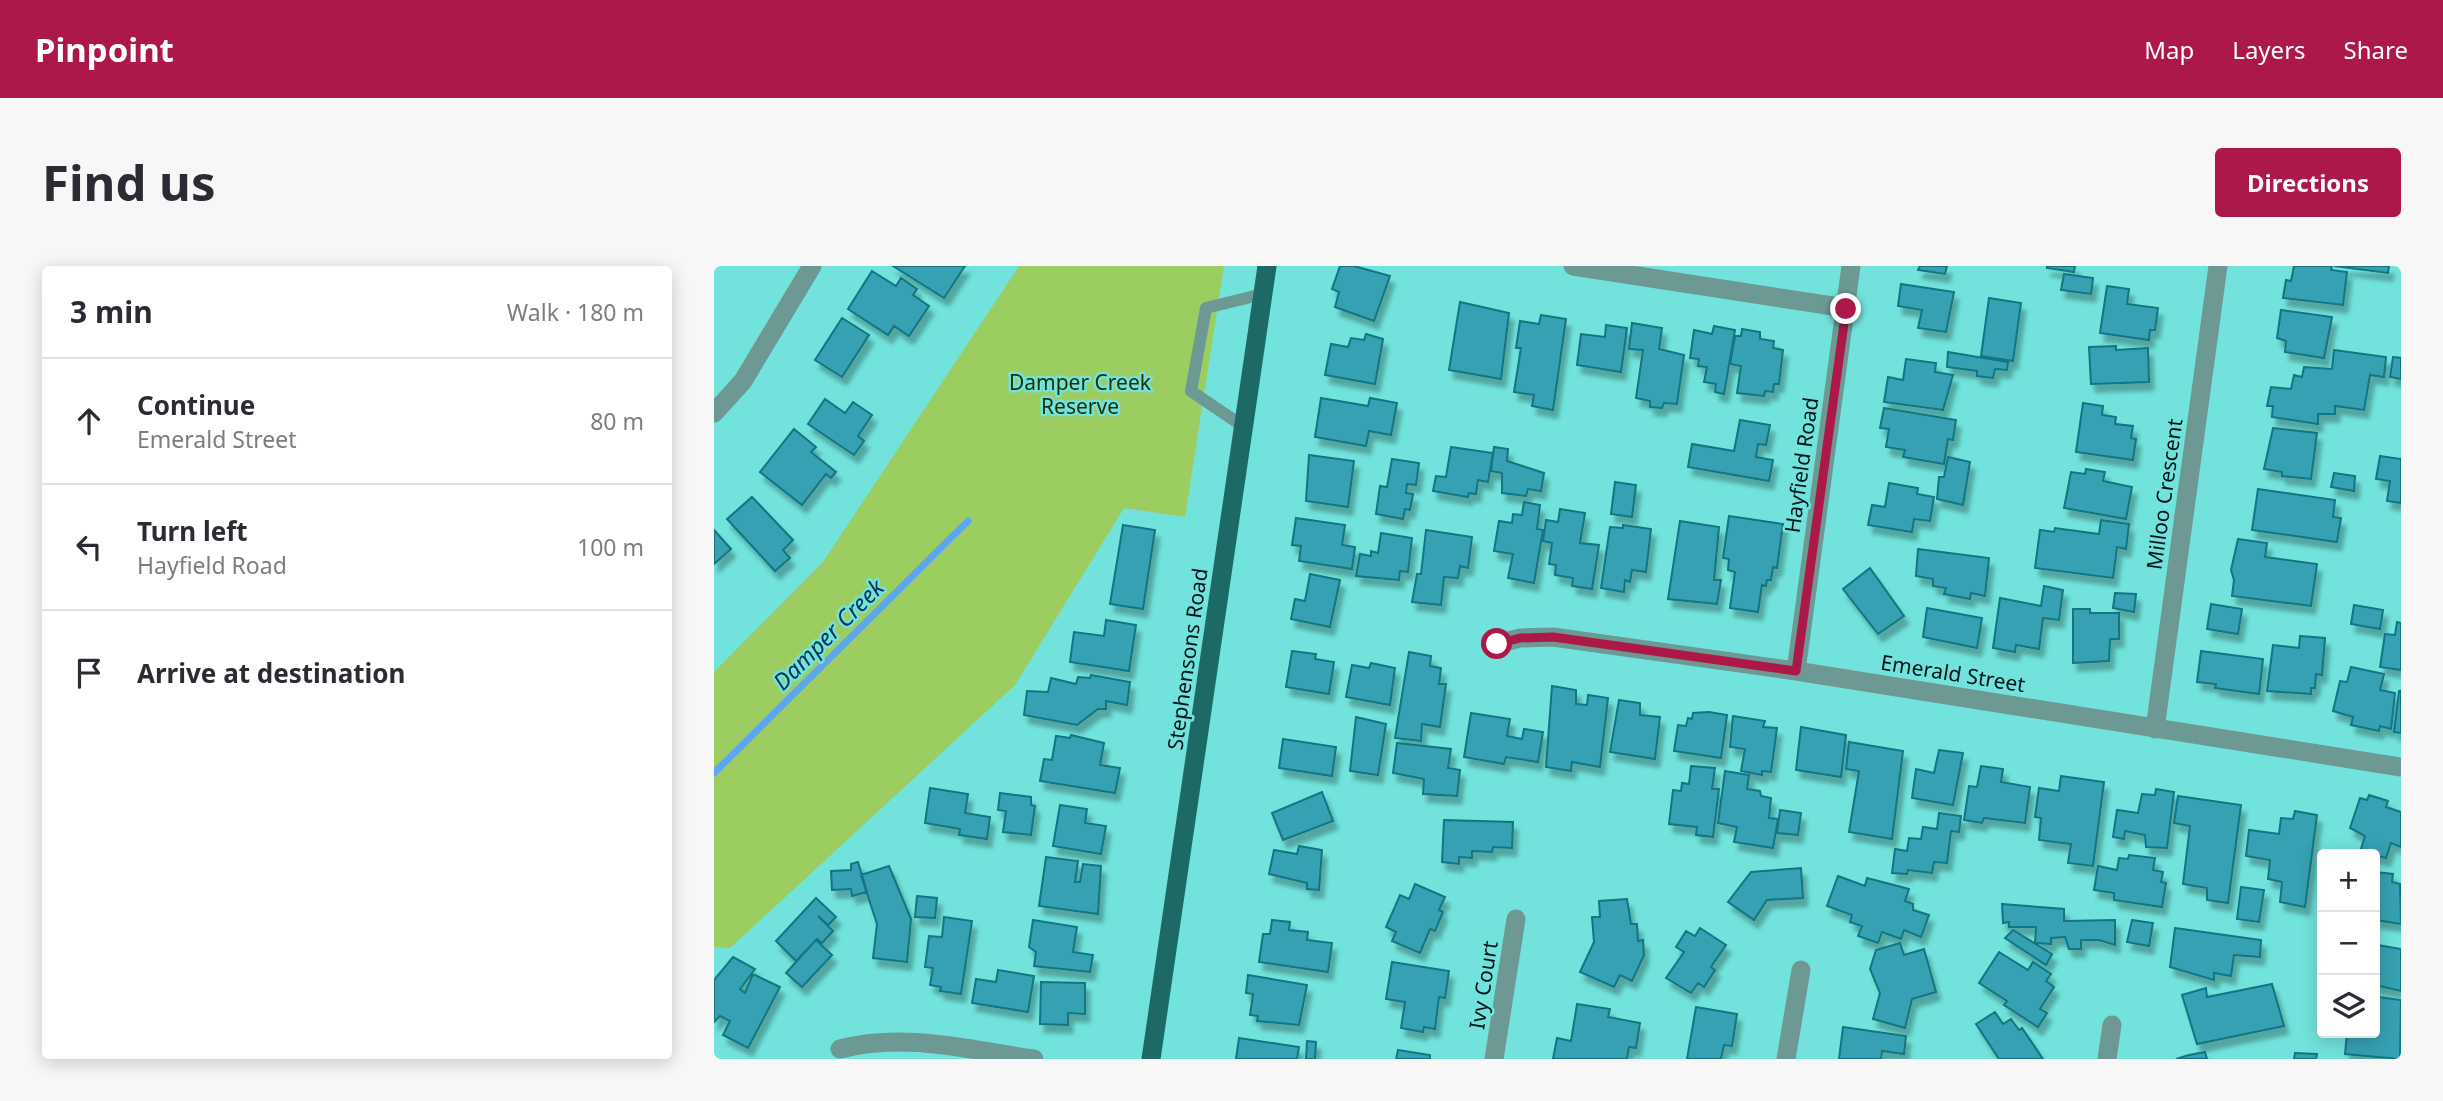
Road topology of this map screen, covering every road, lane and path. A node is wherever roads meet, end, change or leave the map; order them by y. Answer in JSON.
{"nodes":[{"id":1,"x":812,"y":266,"type":"edge"},
{"id":2,"x":1267,"y":266,"type":"edge"},
{"id":3,"x":1573,"y":266,"type":"edge"},
{"id":4,"x":1852,"y":266,"type":"edge"},
{"id":5,"x":2218,"y":266,"type":"edge"},
{"id":6,"x":1263,"y":295,"type":"junction"},
{"id":7,"x":1846,"y":309,"type":"junction"},
{"id":8,"x":714,"y":413,"type":"edge"},
{"id":9,"x":1244,"y":427,"type":"junction"},
{"id":10,"x":1497,"y":644,"type":"dead end"},
{"id":11,"x":1796,"y":671,"type":"junction"},
{"id":12,"x":2155,"y":729,"type":"junction"},
{"id":13,"x":2401,"y":767,"type":"edge"},
{"id":14,"x":1516,"y":919,"type":"dead end"},
{"id":15,"x":1801,"y":970,"type":"dead end"},
{"id":16,"x":2112,"y":1025,"type":"dead end"},
{"id":17,"x":840,"y":1049,"type":"dead end"},
{"id":18,"x":1034,"y":1059,"type":"edge"},
{"id":19,"x":1151,"y":1059,"type":"edge"},
{"id":20,"x":1494,"y":1059,"type":"edge"},
{"id":21,"x":1786,"y":1059,"type":"edge"},
{"id":22,"x":2107,"y":1059,"type":"edge"}],
"edges":[{"from":1,"to":8,"type":"street"},
{"from":2,"to":6,"type":"main road","name":"Stephensons Road"},
{"from":3,"to":7,"type":"street"},
{"from":4,"to":7,"type":"street","name":"Hayfield Road"},
{"from":5,"to":12,"type":"street","name":"Milloo Crescent"},
{"from":6,"to":9,"type":"main road","name":"Stephensons Road"},
{"from":6,"to":9,"type":"lane"},
{"from":7,"to":11,"type":"street","name":"Hayfield Road"},
{"from":9,"to":19,"type":"main road","name":"Stephensons Road"},
{"from":10,"to":11,"type":"street","name":"Emerald Street"},
{"from":11,"to":12,"type":"street","name":"Emerald Street"},
{"from":12,"to":13,"type":"street","name":"Emerald Street"},
{"from":14,"to":20,"type":"street","name":"Ivy Court"},
{"from":15,"to":21,"type":"street"},
{"from":16,"to":22,"type":"street"},
{"from":17,"to":18,"type":"street"}]}
